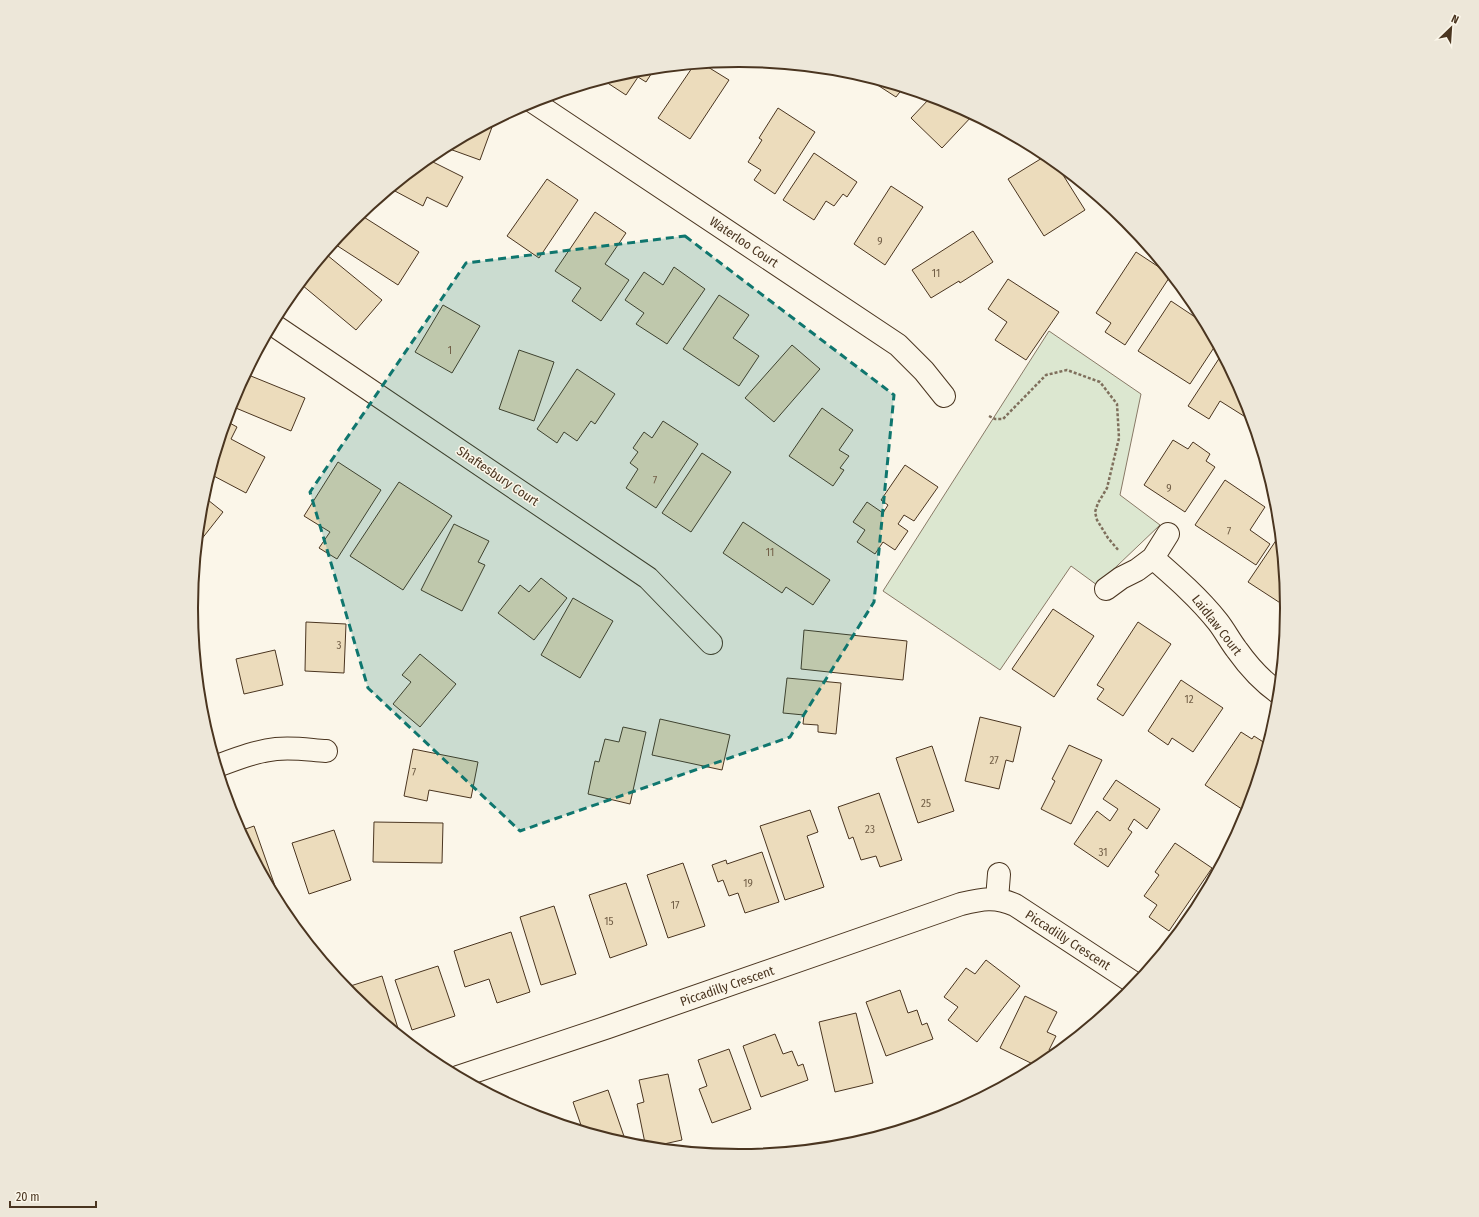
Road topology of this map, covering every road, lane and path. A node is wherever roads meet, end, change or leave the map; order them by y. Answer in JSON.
{"nodes":[{"id":1,"x":539,"y":106,"type":"edge"},
{"id":2,"x":277,"y":328,"type":"edge"},
{"id":3,"x":944,"y":396,"type":"dead end"},
{"id":4,"x":989,"y":416,"type":"dead end"},
{"id":5,"x":1168,"y":534,"type":"dead end"},
{"id":6,"x":1121,"y":553,"type":"dead end"},
{"id":7,"x":1153,"y":558,"type":"junction"},
{"id":8,"x":1106,"y":590,"type":"dead end"},
{"id":9,"x":711,"y":643,"type":"dead end"},
{"id":10,"x":1274,"y":690,"type":"edge"},
{"id":11,"x":326,"y":751,"type":"dead end"},
{"id":12,"x":221,"y":765,"type":"edge"},
{"id":13,"x":999,"y":874,"type":"dead end"},
{"id":14,"x":997,"y":899,"type":"junction"},
{"id":15,"x":1132,"y":981,"type":"edge"},
{"id":16,"x":465,"y":1075,"type":"edge"}],
"edges":[{"from":1,"to":3,"type":"street","name":"Waterloo Court"},
{"from":2,"to":9,"type":"street","name":"Shaftesbury Court"},
{"from":4,"to":6,"type":"path"},
{"from":5,"to":7,"type":"street"},
{"from":7,"to":8,"type":"street"},
{"from":7,"to":10,"type":"street","name":"Laidlaw Court"},
{"from":11,"to":12,"type":"street"},
{"from":13,"to":14,"type":"street"},
{"from":14,"to":15,"type":"street","name":"Piccadilly Crescent"},
{"from":14,"to":16,"type":"street","name":"Piccadilly Crescent"}]}
